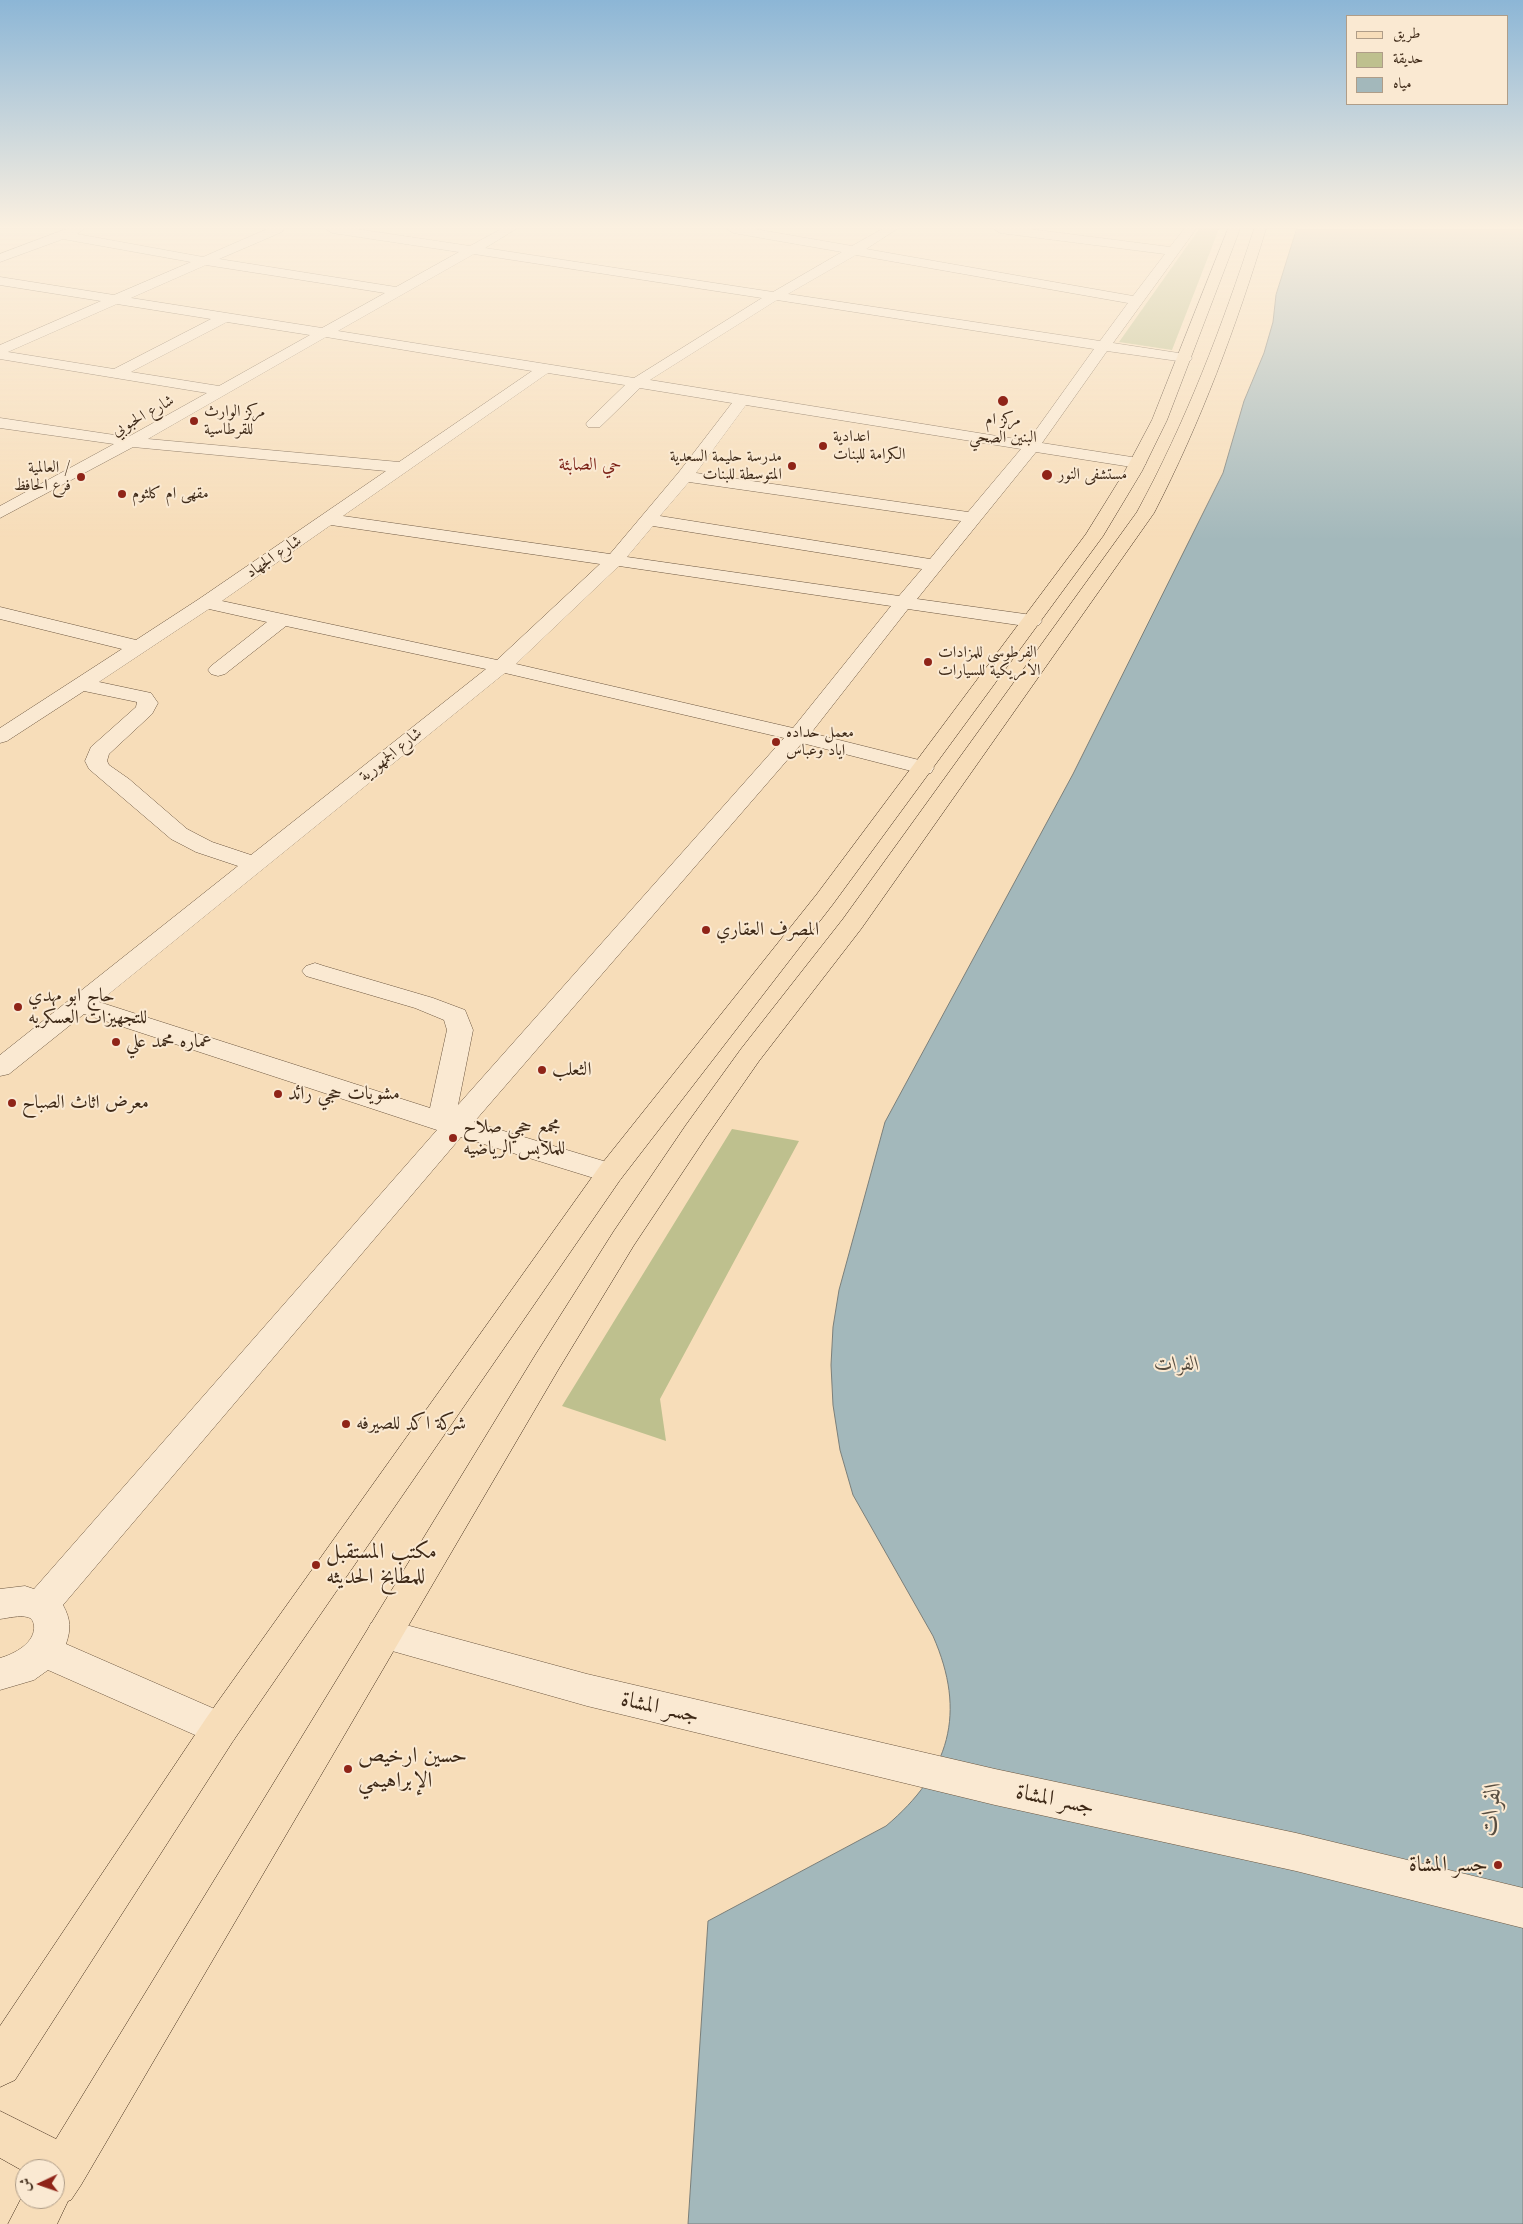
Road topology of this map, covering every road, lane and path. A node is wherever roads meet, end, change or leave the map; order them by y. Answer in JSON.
{"nodes":[{"id":1,"x":40,"y":333,"type":"edge"},
{"id":2,"x":195,"y":333,"type":"edge"},
{"id":3,"x":316,"y":333,"type":"edge"},
{"id":4,"x":717,"y":333,"type":"edge"},
{"id":5,"x":1017,"y":333,"type":"edge"},
{"id":6,"x":1113,"y":333,"type":"edge"},
{"id":7,"x":1195,"y":333,"type":"edge"},
{"id":8,"x":1226,"y":333,"type":"edge"},
{"id":9,"x":324,"y":334,"type":"junction"},
{"id":10,"x":0,"y":338,"type":"edge"},
{"id":11,"x":21,"y":341,"type":"junction"},
{"id":12,"x":1103,"y":346,"type":"junction"},
{"id":13,"x":0,"y":350,"type":"edge"},
{"id":14,"x":0,"y":355,"type":"edge"},
{"id":15,"x":1185,"y":358,"type":"junction"},
{"id":16,"x":544,"y":369,"type":"junction"},
{"id":17,"x":116,"y":374,"type":"junction"},
{"id":18,"x":636,"y":383,"type":"junction"},
{"id":19,"x":222,"y":391,"type":"junction"},
{"id":20,"x":742,"y":400,"type":"junction"},
{"id":21,"x":0,"y":423,"type":"edge"},
{"id":22,"x":594,"y":424,"type":"dead end"},
{"id":23,"x":131,"y":442,"type":"junction"},
{"id":24,"x":1032,"y":446,"type":"junction"},
{"id":25,"x":1138,"y":463,"type":"junction"},
{"id":26,"x":402,"y":467,"type":"junction"},
{"id":27,"x":685,"y":476,"type":"junction"},
{"id":28,"x":2,"y":511,"type":"edge"},
{"id":29,"x":973,"y":518,"type":"junction"},
{"id":30,"x":329,"y":519,"type":"junction"},
{"id":31,"x":650,"y":520,"type":"junction"},
{"id":32,"x":614,"y":562,"type":"junction"},
{"id":33,"x":934,"y":564,"type":"junction"},
{"id":34,"x":206,"y":603,"type":"junction"},
{"id":35,"x":902,"y":603,"type":"junction"},
{"id":36,"x":0,"y":613,"type":"edge"},
{"id":37,"x":283,"y":620,"type":"junction"},
{"id":38,"x":1032,"y":621,"type":"junction"},
{"id":39,"x":140,"y":647,"type":"junction"},
{"id":40,"x":502,"y":666,"type":"junction"},
{"id":41,"x":218,"y":670,"type":"dead end"},
{"id":42,"x":84,"y":685,"type":"junction"},
{"id":43,"x":977,"y":695,"type":"junction"},
{"id":44,"x":1010,"y":702,"type":"junction"},
{"id":45,"x":799,"y":734,"type":"junction"},
{"id":46,"x":0,"y":738,"type":"edge"},
{"id":47,"x":923,"y":768,"type":"junction"},
{"id":48,"x":255,"y":864,"type":"junction"},
{"id":49,"x":315,"y":971,"type":"dead end"},
{"id":50,"x":80,"y":1004,"type":"junction"},
{"id":51,"x":0,"y":1068,"type":"edge"},
{"id":52,"x":448,"y":1123,"type":"junction"},
{"id":53,"x":610,"y":1173,"type":"junction"},
{"id":54,"x":0,"y":1604,"type":"edge"},
{"id":55,"x":42,"y":1605,"type":"junction"},
{"id":56,"x":384,"y":1634,"type":"junction"},
{"id":57,"x":44,"y":1651,"type":"junction"},
{"id":58,"x":0,"y":1674,"type":"edge"},
{"id":59,"x":220,"y":1729,"type":"junction"},
{"id":60,"x":1523,"y":1908,"type":"edge"},
{"id":61,"x":0,"y":2065,"type":"edge"},
{"id":62,"x":0,"y":2133,"type":"edge"},
{"id":63,"x":28,"y":2159,"type":"edge"},
{"id":64,"x":65,"y":2167,"type":"edge"},
{"id":65,"x":40,"y":2209,"type":"edge"},
{"id":66,"x":31,"y":2224,"type":"edge"}],
"edges":[{"from":1,"to":11,"type":"street"},
{"from":2,"to":17,"type":"street"},
{"from":3,"to":9,"type":"street"},
{"from":4,"to":18,"type":"street"},
{"from":5,"to":12,"type":"street"},
{"from":6,"to":12,"type":"street"},
{"from":7,"to":15,"type":"main road"},
{"from":8,"to":44,"type":"main road"},
{"from":9,"to":16,"type":"street"},
{"from":9,"to":19,"type":"street","name":"شارع الحبوبي"},
{"from":10,"to":11,"type":"street"},
{"from":11,"to":13,"type":"street"},
{"from":12,"to":15,"type":"street"},
{"from":12,"to":24,"type":"street"},
{"from":14,"to":17,"type":"street"},
{"from":15,"to":25,"type":"main road"},
{"from":16,"to":18,"type":"street"},
{"from":16,"to":26,"type":"street","name":"شارع الجهاد"},
{"from":17,"to":19,"type":"street"},
{"from":18,"to":20,"type":"street"},
{"from":18,"to":22,"type":"street"},
{"from":19,"to":23,"type":"street","name":"شارع الحبوبي"},
{"from":20,"to":24,"type":"street"},
{"from":20,"to":27,"type":"street","name":"شارع الجمهورية"},
{"from":21,"to":23,"type":"street"},
{"from":23,"to":26,"type":"street"},
{"from":23,"to":28,"type":"street","name":"شارع الحبوبي"},
{"from":24,"to":25,"type":"street"},
{"from":24,"to":29,"type":"street"},
{"from":25,"to":38,"type":"main road"},
{"from":26,"to":30,"type":"street","name":"شارع الجهاد"},
{"from":27,"to":29,"type":"street"},
{"from":27,"to":31,"type":"street","name":"شارع الجمهورية"},
{"from":29,"to":33,"type":"street"},
{"from":30,"to":32,"type":"street"},
{"from":30,"to":34,"type":"street","name":"شارع الجهاد"},
{"from":31,"to":32,"type":"street","name":"شارع الجمهورية"},
{"from":31,"to":33,"type":"street"},
{"from":32,"to":35,"type":"street"},
{"from":32,"to":40,"type":"street","name":"شارع الجمهورية"},
{"from":33,"to":35,"type":"street"},
{"from":34,"to":37,"type":"street"},
{"from":34,"to":39,"type":"street","name":"شارع الجهاد"},
{"from":35,"to":38,"type":"street"},
{"from":35,"to":45,"type":"street"},
{"from":36,"to":39,"type":"street"},
{"from":37,"to":40,"type":"street"},
{"from":37,"to":41,"type":"street"},
{"from":38,"to":43,"type":"main road"},
{"from":39,"to":42,"type":"street","name":"شارع الجهاد"},
{"from":40,"to":45,"type":"street"},
{"from":40,"to":48,"type":"street","name":"شارع الجمهورية"},
{"from":42,"to":46,"type":"street","name":"شارع الجهاد"},
{"from":42,"to":48,"type":"street"},
{"from":43,"to":44,"type":"main road"},
{"from":43,"to":47,"type":"main road"},
{"from":44,"to":56,"type":"main road"},
{"from":45,"to":47,"type":"street"},
{"from":45,"to":52,"type":"street"},
{"from":47,"to":53,"type":"main road"},
{"from":48,"to":50,"type":"street","name":"شارع الجمهورية"},
{"from":49,"to":52,"type":"street"},
{"from":50,"to":51,"type":"street","name":"شارع الجمهورية"},
{"from":50,"to":52,"type":"street"},
{"from":52,"to":53,"type":"street"},
{"from":52,"to":55,"type":"street"},
{"from":53,"to":59,"type":"main road"},
{"from":54,"to":55,"type":"street"},
{"from":55,"to":57,"type":"street"},
{"from":56,"to":60,"type":"street","name":"جسر المشاة"},
{"from":56,"to":64,"type":"main road"},
{"from":57,"to":58,"type":"street"},
{"from":57,"to":59,"type":"street"},
{"from":59,"to":61,"type":"main road"},
{"from":62,"to":63,"type":"main road"},
{"from":65,"to":66,"type":"main road"}]}
